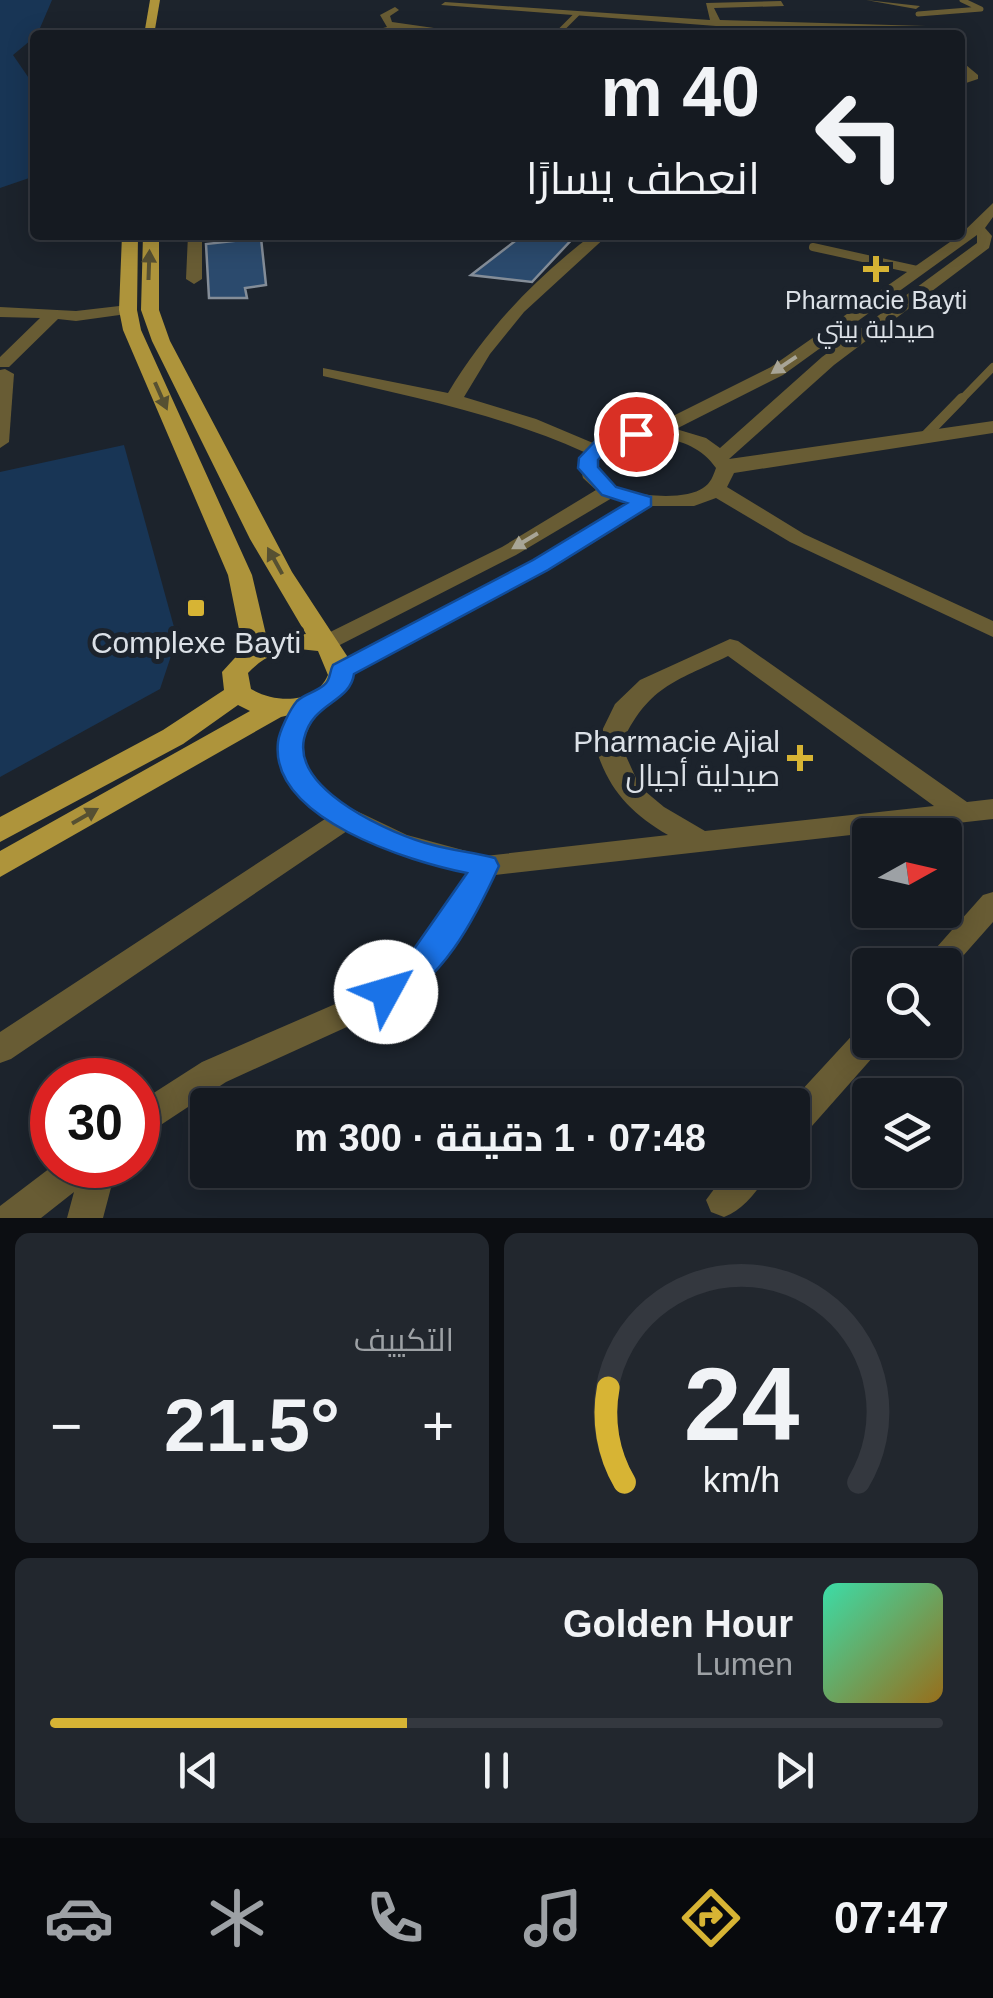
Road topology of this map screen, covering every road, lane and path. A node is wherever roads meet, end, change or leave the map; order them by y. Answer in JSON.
{"nodes":[{"id":1,"x":156,"y":0,"type":"edge"},
{"id":2,"x":168,"y":0,"type":"edge"},
{"id":3,"x":870,"y":0,"type":"edge"},
{"id":4,"x":962,"y":0,"type":"edge"},
{"id":5,"x":447,"y":2,"type":"edge"},
{"id":6,"x":782,"y":4,"type":"dead end"},
{"id":7,"x":916,"y":4,"type":"edge"},
{"id":8,"x":395,"y":10,"type":"dead end"},
{"id":9,"x":577,"y":14,"type":"junction"},
{"id":10,"x":716,"y":23,"type":"junction"},
{"id":11,"x":403,"y":26,"type":"junction"},
{"id":12,"x":921,"y":26,"type":"junction"},
{"id":13,"x":150,"y":30,"type":"edge"},
{"id":14,"x":164,"y":30,"type":"edge"},
{"id":15,"x":384,"y":30,"type":"edge"},
{"id":16,"x":424,"y":30,"type":"edge"},
{"id":17,"x":436,"y":30,"type":"edge"},
{"id":18,"x":561,"y":30,"type":"edge"},
{"id":19,"x":846,"y":30,"type":"edge"},
{"id":20,"x":925,"y":30,"type":"edge"},
{"id":21,"x":993,"y":208,"type":"edge"},
{"id":22,"x":978,"y":228,"type":"junction"},
{"id":23,"x":965,"y":237,"type":"edge"},
{"id":24,"x":130,"y":240,"type":"edge"},
{"id":25,"x":151,"y":240,"type":"edge"},
{"id":26,"x":195,"y":240,"type":"edge"},
{"id":27,"x":594,"y":240,"type":"edge"},
{"id":28,"x":960,"y":240,"type":"edge"},
{"id":29,"x":814,"y":247,"type":"dead end"},
{"id":30,"x":922,"y":266,"type":"junction"},
{"id":31,"x":950,"y":270,"type":"junction"},
{"id":32,"x":194,"y":279,"type":"dead end"},
{"id":33,"x":128,"y":310,"type":"junction"},
{"id":34,"x":0,"y":312,"type":"edge"},
{"id":35,"x":54,"y":314,"type":"junction"},
{"id":36,"x":993,"y":367,"type":"edge"},
{"id":37,"x":2,"y":368,"type":"edge"},
{"id":38,"x":328,"y":372,"type":"dead end"},
{"id":39,"x":454,"y":399,"type":"junction"},
{"id":40,"x":2,"y":413,"type":"edge"},
{"id":41,"x":993,"y":427,"type":"edge"},
{"id":42,"x":654,"y":433,"type":"junction"},
{"id":43,"x":924,"y":437,"type":"junction"},
{"id":44,"x":0,"y":442,"type":"edge"},
{"id":45,"x":594,"y":450,"type":"junction"},
{"id":46,"x":721,"y":472,"type":"junction"},
{"id":47,"x":609,"y":491,"type":"junction"},
{"id":48,"x":644,"y":502,"type":"junction"},
{"id":49,"x":993,"y":630,"type":"edge"},
{"id":50,"x":324,"y":644,"type":"junction"},
{"id":51,"x":257,"y":650,"type":"junction"},
{"id":52,"x":342,"y":670,"type":"junction"},
{"id":53,"x":238,"y":692,"type":"junction"},
{"id":54,"x":307,"y":706,"type":"junction"},
{"id":55,"x":274,"y":709,"type":"junction"},
{"id":56,"x":993,"y":809,"type":"edge"},
{"id":57,"x":962,"y":812,"type":"junction"},
{"id":58,"x":345,"y":819,"type":"junction"},
{"id":59,"x":0,"y":831,"type":"edge"},
{"id":60,"x":701,"y":842,"type":"junction"},
{"id":61,"x":0,"y":865,"type":"edge"},
{"id":62,"x":485,"y":866,"type":"junction"},
{"id":63,"x":993,"y":902,"type":"edge"},
{"id":64,"x":951,"y":948,"type":"edge"},
{"id":65,"x":0,"y":1049,"type":"edge"},
{"id":66,"x":852,"y":1058,"type":"edge"},
{"id":67,"x":810,"y":1104,"type":"edge"},
{"id":68,"x":160,"y":1107,"type":"edge"},
{"id":69,"x":51,"y":1188,"type":"edge"},
{"id":70,"x":93,"y":1188,"type":"edge"},
{"id":71,"x":735,"y":1188,"type":"edge"},
{"id":72,"x":724,"y":1200,"type":"dead end"},
{"id":73,"x":13,"y":1218,"type":"edge"},
{"id":74,"x":85,"y":1218,"type":"edge"}],
"edges":[{"from":1,"to":13,"type":"main road"},
{"from":2,"to":14,"type":"main road"},
{"from":3,"to":7,"type":"street"},
{"from":4,"to":7,"type":"lane"},
{"from":5,"to":9,"type":"street"},
{"from":5,"to":17,"type":"street"},
{"from":6,"to":10,"type":"street"},
{"from":7,"to":12,"type":"street"},
{"from":8,"to":11,"type":"street"},
{"from":9,"to":10,"type":"street"},
{"from":9,"to":18,"type":"lane"},
{"from":10,"to":19,"type":"street"},
{"from":11,"to":15,"type":"street"},
{"from":11,"to":16,"type":"street"},
{"from":12,"to":19,"type":"street"},
{"from":12,"to":20,"type":"street"},
{"from":21,"to":22,"type":"street"},
{"from":22,"to":23,"type":"street"},
{"from":22,"to":31,"type":"street"},
{"from":24,"to":33,"type":"main road"},
{"from":50,"to":25,"type":"main road","one_way":true},
{"from":26,"to":32,"type":"street"},
{"from":27,"to":39,"type":"street"},
{"from":28,"to":30,"type":"street"},
{"from":29,"to":30,"type":"lane"},
{"from":30,"to":31,"type":"street"},
{"from":30,"to":42,"type":"street","one_way":true},
{"from":31,"to":46,"type":"street"},
{"from":33,"to":35,"type":"street"},
{"from":33,"to":51,"type":"main road","one_way":true},
{"from":34,"to":35,"type":"street"},
{"from":35,"to":37,"type":"street"},
{"from":36,"to":43,"type":"lane"},
{"from":37,"to":40,"type":"street"},
{"from":38,"to":39,"type":"street"},
{"from":39,"to":45,"type":"street"},
{"from":40,"to":44,"type":"street"},
{"from":41,"to":43,"type":"street"},
{"from":42,"to":45,"type":"street"},
{"from":42,"to":46,"type":"street"},
{"from":43,"to":46,"type":"street"},
{"from":45,"to":47,"type":"street"},
{"from":46,"to":48,"type":"street"},
{"from":46,"to":49,"type":"street"},
{"from":47,"to":48,"type":"street"},
{"from":47,"to":50,"type":"street","one_way":true},
{"from":48,"to":52,"type":"street"},
{"from":50,"to":51,"type":"main road"},
{"from":50,"to":52,"type":"main road"},
{"from":51,"to":53,"type":"main road"},
{"from":52,"to":54,"type":"main road"},
{"from":53,"to":55,"type":"main road"},
{"from":53,"to":59,"type":"main road"},
{"from":54,"to":55,"type":"main road"},
{"from":54,"to":58,"type":"street"},
{"from":61,"to":55,"type":"main road","one_way":true},
{"from":56,"to":57,"type":"street"},
{"from":57,"to":60,"type":"street"},
{"from":57,"to":60,"type":"street"},
{"from":58,"to":62,"type":"street"},
{"from":58,"to":65,"type":"street"},
{"from":60,"to":62,"type":"street"},
{"from":62,"to":68,"type":"street"},
{"from":63,"to":64,"type":"street"},
{"from":66,"to":67,"type":"street"},
{"from":69,"to":73,"type":"street"},
{"from":70,"to":74,"type":"street"},
{"from":71,"to":72,"type":"street"}]}
